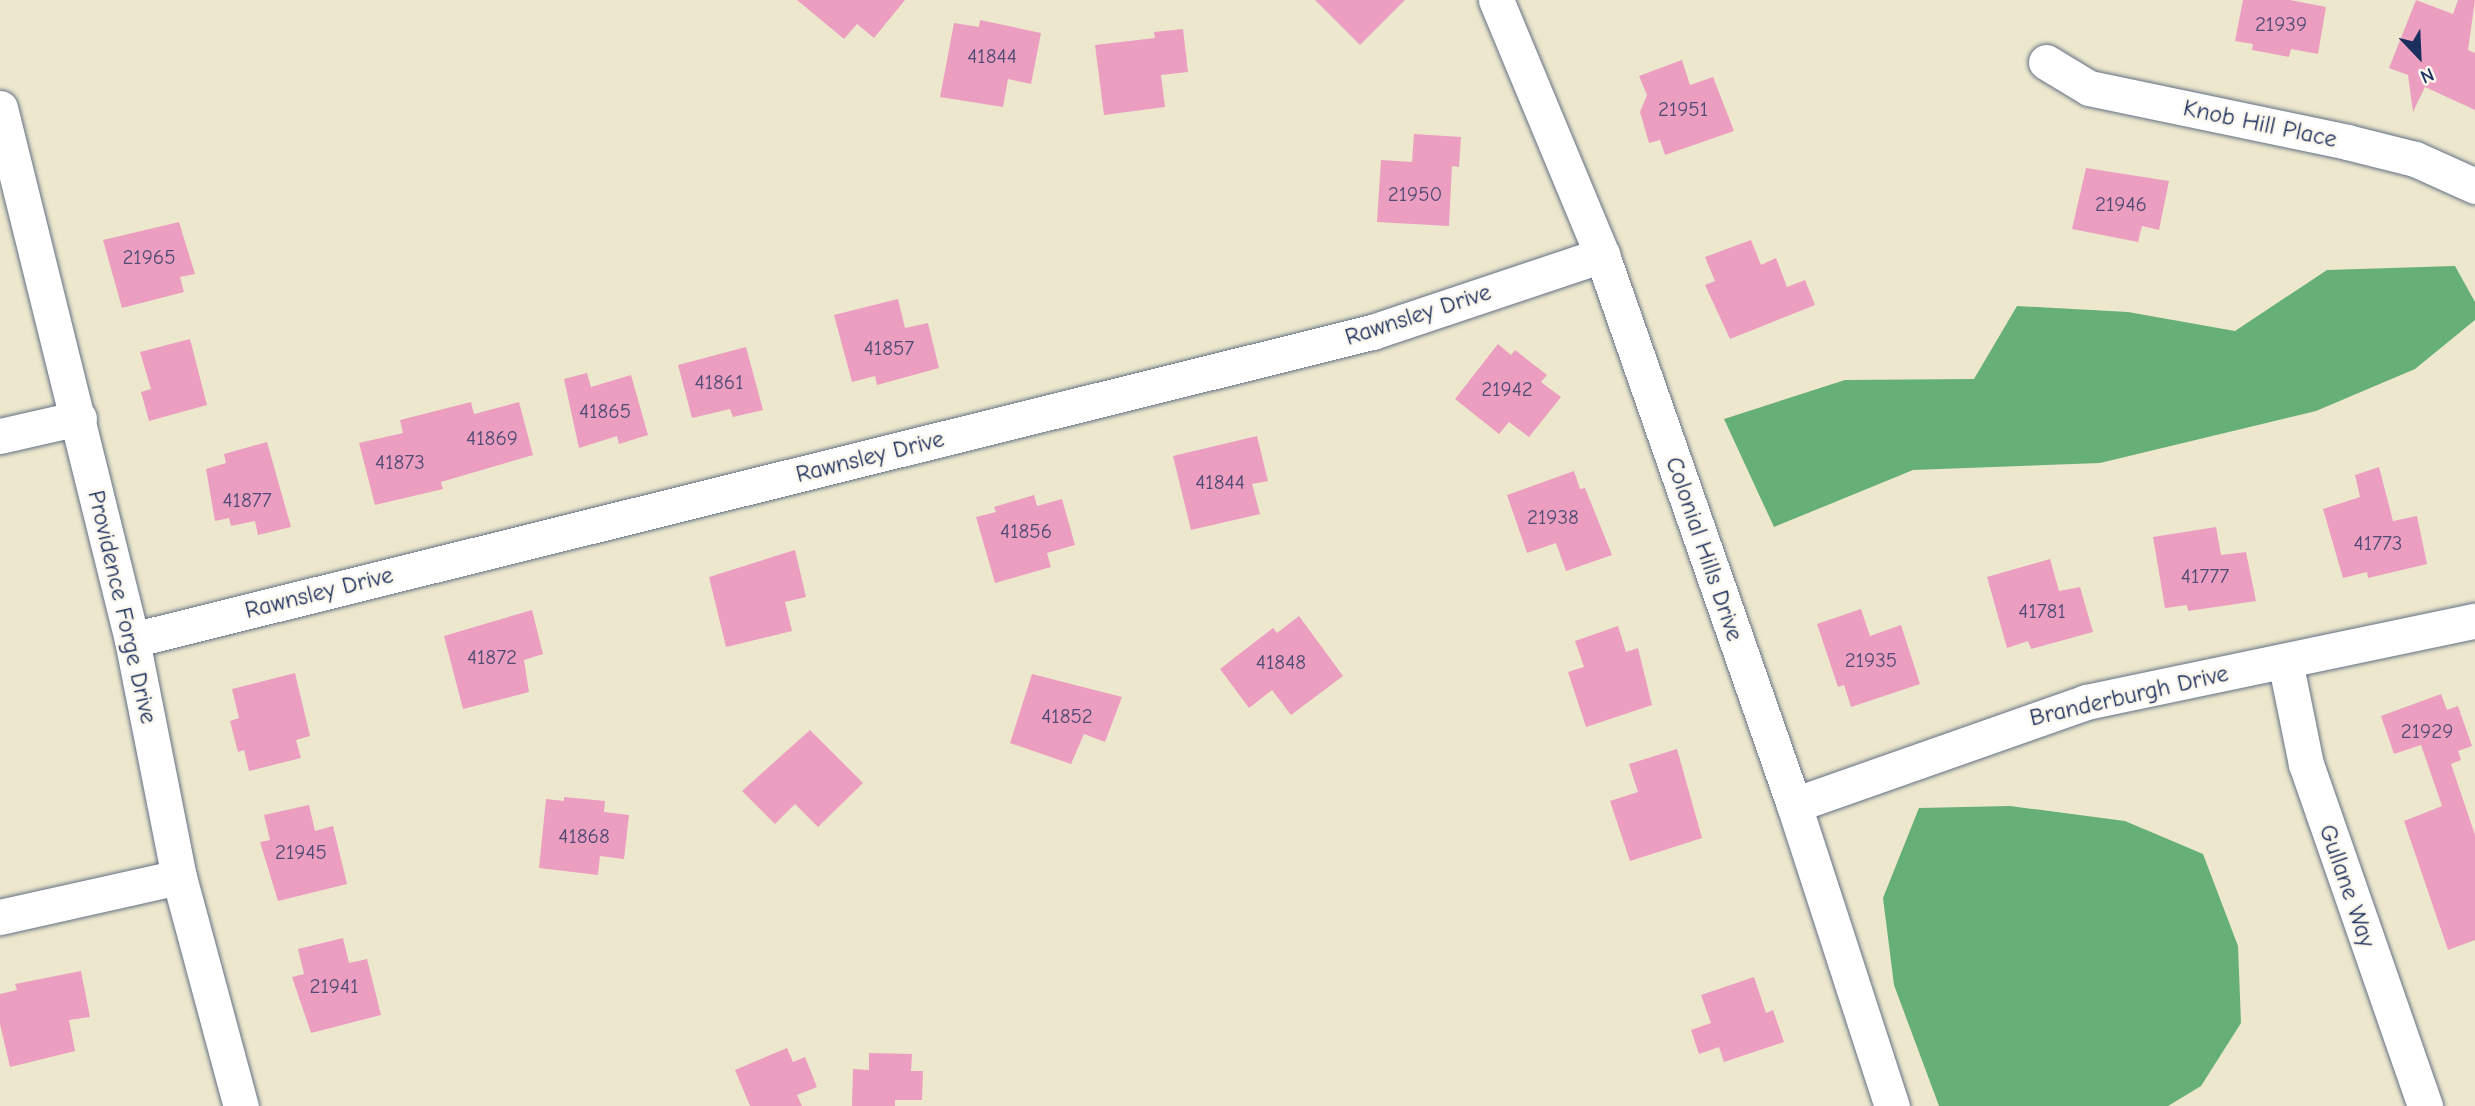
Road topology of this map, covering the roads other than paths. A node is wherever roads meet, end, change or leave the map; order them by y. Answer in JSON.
{"nodes":[{"id":1,"x":1496,"y":0,"type":"edge"},
{"id":2,"x":2046,"y":62,"type":"dead end"},
{"id":3,"x":0,"y":108,"type":"edge"},
{"id":4,"x":2475,"y":186,"type":"edge"},
{"id":5,"x":1602,"y":255,"type":"junction"},
{"id":6,"x":79,"y":418,"type":"junction"},
{"id":7,"x":0,"y":436,"type":"edge"},
{"id":8,"x":2475,"y":621,"type":"edge"},
{"id":9,"x":132,"y":640,"type":"junction"},
{"id":10,"x":2285,"y":661,"type":"junction"},
{"id":11,"x":1794,"y":805,"type":"junction"},
{"id":12,"x":179,"y":877,"type":"junction"},
{"id":13,"x":0,"y":917,"type":"edge"},
{"id":14,"x":241,"y":1106,"type":"edge"},
{"id":15,"x":1892,"y":1106,"type":"edge"},
{"id":16,"x":2425,"y":1106,"type":"edge"}],
"edges":[{"from":1,"to":5,"type":"street","name":"Colonial Hills Drive"},
{"from":2,"to":4,"type":"street","name":"Knob Hill Place"},
{"from":3,"to":6,"type":"street","name":"Providence Forge Drive"},
{"from":5,"to":9,"type":"street","name":"Rawnsley Drive"},
{"from":5,"to":11,"type":"street","name":"Colonial Hills Drive"},
{"from":6,"to":7,"type":"street"},
{"from":6,"to":9,"type":"street","name":"Providence Forge Drive"},
{"from":8,"to":10,"type":"street","name":"Branderburgh Drive"},
{"from":9,"to":12,"type":"street","name":"Providence Forge Drive"},
{"from":10,"to":11,"type":"street","name":"Branderburgh Drive"},
{"from":10,"to":16,"type":"street","name":"Gullane Way"},
{"from":11,"to":15,"type":"street","name":"Colonial Hills Drive"},
{"from":12,"to":13,"type":"street"},
{"from":12,"to":14,"type":"street","name":"Providence Forge Drive"}]}
